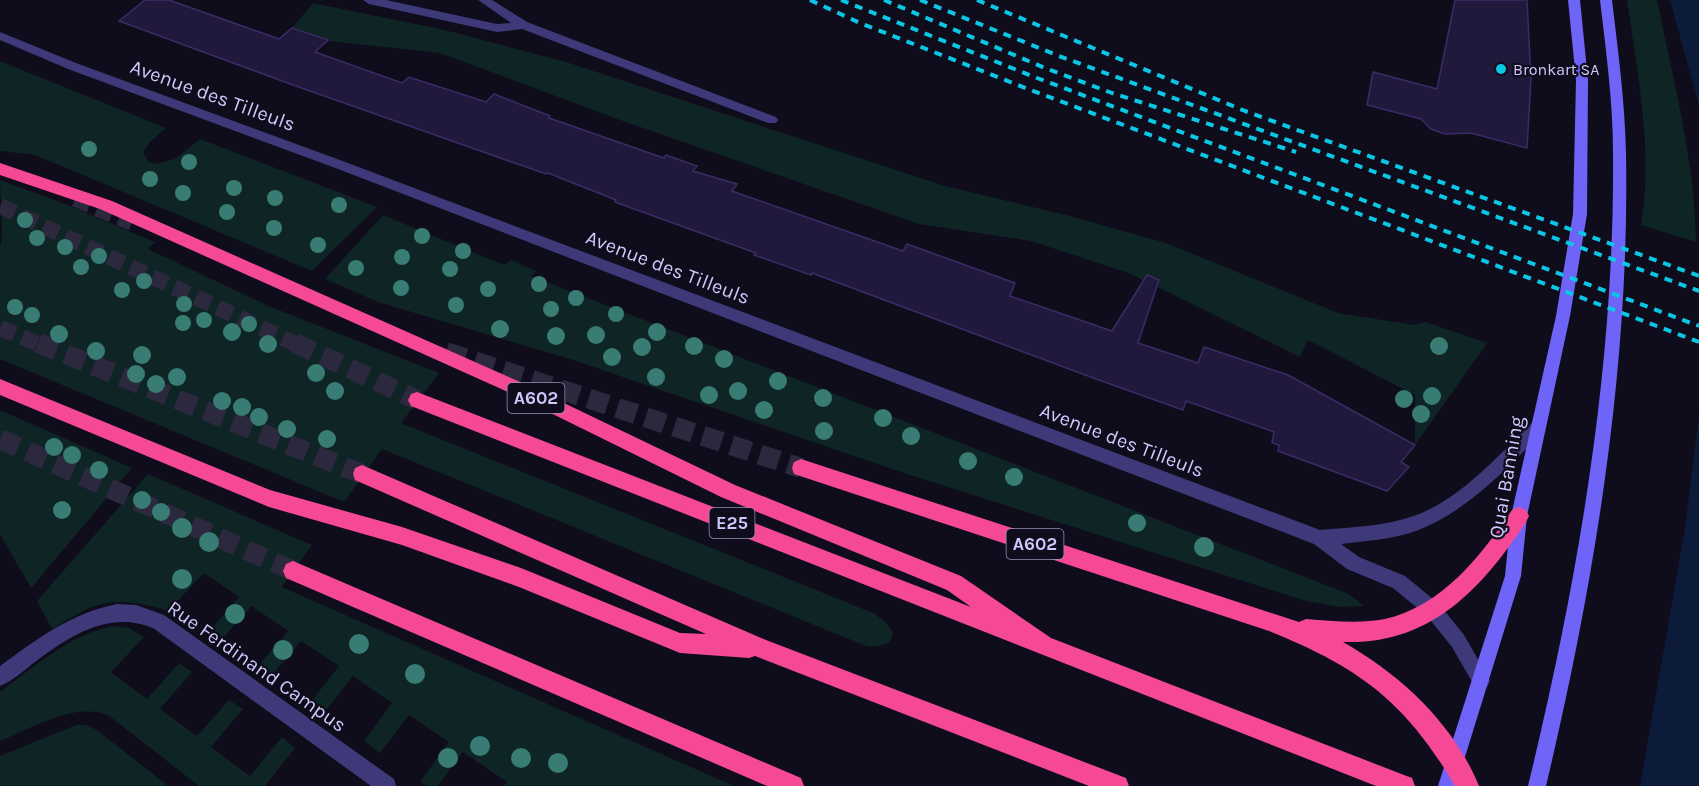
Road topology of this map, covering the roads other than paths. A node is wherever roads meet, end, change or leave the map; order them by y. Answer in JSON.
{"nodes":[{"id":1,"x":369,"y":0,"type":"edge"},
{"id":2,"x":484,"y":0,"type":"edge"},
{"id":3,"x":1574,"y":0,"type":"edge"},
{"id":4,"x":1606,"y":0,"type":"edge"},
{"id":5,"x":523,"y":25,"type":"junction"},
{"id":6,"x":0,"y":36,"type":"edge"},
{"id":7,"x":772,"y":120,"type":"dead end"},
{"id":8,"x":0,"y":169,"type":"edge"},
{"id":9,"x":0,"y":387,"type":"edge"},
{"id":10,"x":417,"y":400,"type":"tunnel mouth"},
{"id":11,"x":1537,"y":428,"type":"junction"},
{"id":12,"x":801,"y":468,"type":"tunnel mouth"},
{"id":13,"x":362,"y":474,"type":"tunnel mouth"},
{"id":14,"x":1519,"y":516,"type":"junction"},
{"id":15,"x":1320,"y":538,"type":"junction"},
{"id":16,"x":293,"y":571,"type":"tunnel mouth"},
{"id":17,"x":1433,"y":610,"type":"junction"},
{"id":18,"x":1269,"y":621,"type":"junction"},
{"id":19,"x":1046,"y":647,"type":"junction"},
{"id":20,"x":763,"y":649,"type":"junction"},
{"id":21,"x":0,"y":677,"type":"edge"},
{"id":22,"x":1481,"y":681,"type":"junction"},
{"id":23,"x":1455,"y":762,"type":"junction"},
{"id":24,"x":387,"y":786,"type":"edge"},
{"id":25,"x":793,"y":786,"type":"edge"},
{"id":26,"x":1118,"y":786,"type":"edge"},
{"id":27,"x":1404,"y":786,"type":"edge"},
{"id":28,"x":1447,"y":786,"type":"edge"},
{"id":29,"x":1468,"y":786,"type":"edge"},
{"id":30,"x":1537,"y":786,"type":"edge"}],
"edges":[{"from":1,"to":5,"type":"street"},
{"from":2,"to":5,"type":"street"},
{"from":3,"to":11,"type":"main road","name":"Quai Banning"},
{"from":4,"to":30,"type":"main road"},
{"from":5,"to":7,"type":"street"},
{"from":6,"to":15,"type":"street","name":"Avenue des Tilleuls"},
{"from":8,"to":19,"type":"highway","number":"A602"},
{"from":9,"to":20,"type":"highway"},
{"from":10,"to":19,"type":"highway","number":"E25"},
{"from":11,"to":14,"type":"main road","name":"Quai Banning"},
{"from":11,"to":15,"type":"street","name":"Avenue des Tilleuls"},
{"from":12,"to":18,"type":"highway","number":"A602"},
{"from":13,"to":20,"type":"highway"},
{"from":14,"to":17,"type":"highway","number":"A602"},
{"from":14,"to":22,"type":"main road","name":"Quai Banning"},
{"from":15,"to":17,"type":"street","name":"Avenue des Tilleuls"},
{"from":16,"to":25,"type":"highway"},
{"from":17,"to":18,"type":"highway","number":"A602"},
{"from":17,"to":22,"type":"street","name":"Avenue des Tilleuls"},
{"from":18,"to":23,"type":"highway","number":"A602"},
{"from":19,"to":27,"type":"highway","number":"E25"},
{"from":20,"to":26,"type":"highway"},
{"from":21,"to":24,"type":"street","name":"Rue Ferdinand Campus"},
{"from":22,"to":23,"type":"main road","name":"Quai Banning"},
{"from":23,"to":28,"type":"main road","name":"Quai Banning"},
{"from":23,"to":29,"type":"highway"}]}
